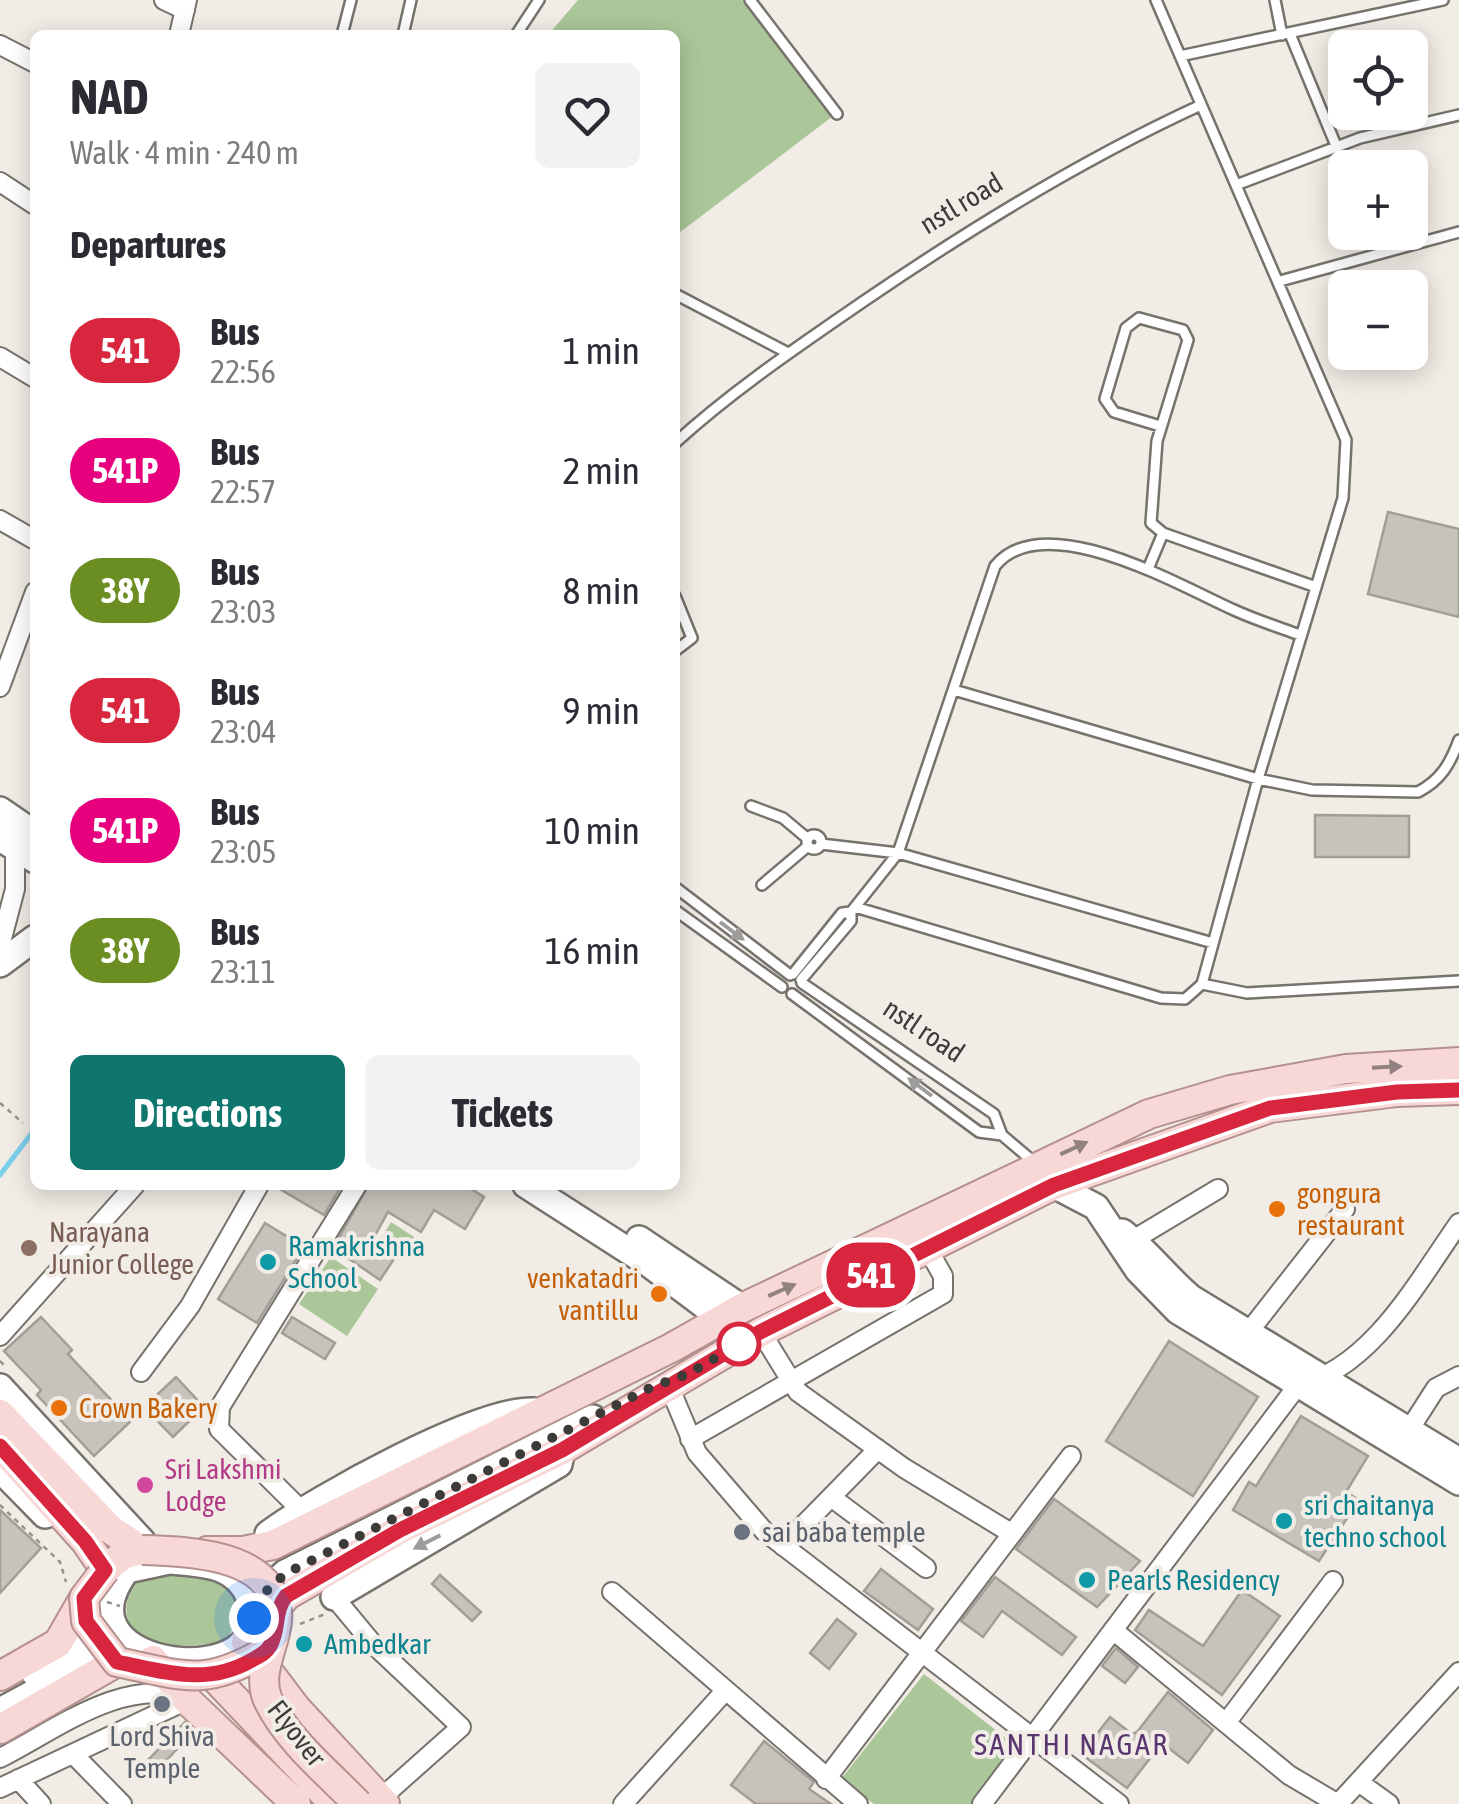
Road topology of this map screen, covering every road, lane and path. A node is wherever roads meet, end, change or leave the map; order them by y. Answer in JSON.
{"nodes":[{"id":1,"x":164,"y":0,"type":"edge"},
{"id":2,"x":351,"y":0,"type":"edge"},
{"id":3,"x":411,"y":0,"type":"edge"},
{"id":4,"x":539,"y":0,"type":"edge"},
{"id":5,"x":750,"y":0,"type":"edge"},
{"id":6,"x":1156,"y":0,"type":"edge"},
{"id":7,"x":1276,"y":0,"type":"edge"},
{"id":8,"x":1443,"y":0,"type":"edge"},
{"id":9,"x":186,"y":5,"type":"edge"},
{"id":10,"x":180,"y":30,"type":"edge"},
{"id":11,"x":343,"y":30,"type":"edge"},
{"id":12,"x":404,"y":30,"type":"edge"},
{"id":13,"x":519,"y":30,"type":"edge"},
{"id":14,"x":1286,"y":34,"type":"junction"},
{"id":15,"x":0,"y":45,"type":"edge"},
{"id":16,"x":1180,"y":56,"type":"junction"},
{"id":17,"x":30,"y":60,"type":"edge"},
{"id":18,"x":1200,"y":105,"type":"junction"},
{"id":19,"x":836,"y":114,"type":"dead end"},
{"id":20,"x":1459,"y":115,"type":"edge"},
{"id":21,"x":1337,"y":148,"type":"junction"},
{"id":22,"x":0,"y":182,"type":"edge"},
{"id":23,"x":1236,"y":185,"type":"junction"},
{"id":24,"x":30,"y":202,"type":"edge"},
{"id":25,"x":1459,"y":232,"type":"edge"},
{"id":26,"x":1280,"y":281,"type":"junction"},
{"id":27,"x":680,"y":297,"type":"edge"},
{"id":28,"x":788,"y":353,"type":"junction"},
{"id":29,"x":0,"y":357,"type":"edge"},
{"id":30,"x":30,"y":375,"type":"edge"},
{"id":31,"x":1160,"y":426,"type":"junction"},
{"id":32,"x":680,"y":439,"type":"edge"},
{"id":33,"x":0,"y":520,"type":"edge"},
{"id":34,"x":1162,"y":533,"type":"junction"},
{"id":35,"x":30,"y":537,"type":"edge"},
{"id":36,"x":1148,"y":569,"type":"junction"},
{"id":37,"x":1316,"y":587,"type":"junction"},
{"id":38,"x":30,"y":606,"type":"edge"},
{"id":39,"x":680,"y":608,"type":"edge"},
{"id":40,"x":1300,"y":635,"type":"junction"},
{"id":41,"x":680,"y":646,"type":"edge"},
{"id":42,"x":0,"y":687,"type":"edge"},
{"id":43,"x":954,"y":690,"type":"junction"},
{"id":44,"x":1459,"y":740,"type":"edge"},
{"id":45,"x":1449,"y":766,"type":"junction"},
{"id":46,"x":1459,"y":772,"type":"edge"},
{"id":47,"x":1258,"y":779,"type":"junction"},
{"id":48,"x":751,"y":806,"type":"dead end"},
{"id":49,"x":0,"y":810,"type":"edge"},
{"id":50,"x":808,"y":843,"type":"junction"},
{"id":51,"x":21,"y":844,"type":"edge"},
{"id":52,"x":898,"y":853,"type":"junction"},
{"id":53,"x":762,"y":884,"type":"dead end"},
{"id":54,"x":680,"y":892,"type":"edge"},
{"id":55,"x":853,"y":909,"type":"junction"},
{"id":56,"x":680,"y":914,"type":"edge"},
{"id":57,"x":30,"y":942,"type":"edge"},
{"id":58,"x":1213,"y":942,"type":"junction"},
{"id":59,"x":0,"y":946,"type":"edge"},
{"id":60,"x":30,"y":958,"type":"edge"},
{"id":61,"x":0,"y":967,"type":"edge"},
{"id":62,"x":797,"y":978,"type":"junction"},
{"id":63,"x":1459,"y":981,"type":"edge"},
{"id":64,"x":1202,"y":984,"type":"junction"},
{"id":65,"x":782,"y":987,"type":"junction"},
{"id":66,"x":792,"y":994,"type":"junction"},
{"id":67,"x":1459,"y":1062,"type":"edge"},
{"id":68,"x":1459,"y":1090,"type":"edge"},
{"id":69,"x":0,"y":1103,"type":"edge"},
{"id":70,"x":23,"y":1123,"type":"dead end"},
{"id":71,"x":1002,"y":1135,"type":"junction"},
{"id":72,"x":1046,"y":1175,"type":"junction"},
{"id":73,"x":1218,"y":1189,"type":"dead end"},
{"id":74,"x":131,"y":1190,"type":"edge"},
{"id":75,"x":256,"y":1190,"type":"edge"},
{"id":76,"x":354,"y":1190,"type":"edge"},
{"id":77,"x":534,"y":1190,"type":"edge"},
{"id":78,"x":556,"y":1190,"type":"edge"},
{"id":79,"x":1345,"y":1209,"type":"dead end"},
{"id":80,"x":1110,"y":1223,"type":"junction"},
{"id":81,"x":1458,"y":1228,"type":"edge"},
{"id":82,"x":1133,"y":1240,"type":"junction"},
{"id":83,"x":926,"y":1246,"type":"junction"},
{"id":84,"x":732,"y":1313,"type":"junction"},
{"id":85,"x":760,"y":1332,"type":"junction"},
{"id":86,"x":1246,"y":1334,"type":"junction"},
{"id":87,"x":0,"y":1336,"type":"edge"},
{"id":88,"x":671,"y":1348,"type":"junction"},
{"id":89,"x":0,"y":1360,"type":"edge"},
{"id":90,"x":141,"y":1372,"type":"dead end"},
{"id":91,"x":1459,"y":1376,"type":"edge"},
{"id":92,"x":1325,"y":1379,"type":"junction"},
{"id":93,"x":5,"y":1380,"type":"edge"},
{"id":94,"x":678,"y":1380,"type":"junction"},
{"id":95,"x":792,"y":1384,"type":"junction"},
{"id":96,"x":1298,"y":1385,"type":"junction"},
{"id":97,"x":539,"y":1412,"type":"junction"},
{"id":98,"x":0,"y":1414,"type":"edge"},
{"id":99,"x":1409,"y":1430,"type":"junction"},
{"id":100,"x":690,"y":1439,"type":"junction"},
{"id":101,"x":0,"y":1446,"type":"edge"},
{"id":102,"x":878,"y":1449,"type":"junction"},
{"id":103,"x":562,"y":1450,"type":"junction"},
{"id":104,"x":1070,"y":1456,"type":"dead end"},
{"id":105,"x":1459,"y":1461,"type":"edge"},
{"id":106,"x":0,"y":1469,"type":"edge"},
{"id":107,"x":1459,"y":1482,"type":"edge"},
{"id":108,"x":831,"y":1497,"type":"junction"},
{"id":109,"x":0,"y":1505,"type":"edge"},
{"id":110,"x":302,"y":1510,"type":"junction"},
{"id":111,"x":268,"y":1534,"type":"dead end"},
{"id":112,"x":1011,"y":1534,"type":"junction"},
{"id":113,"x":782,"y":1546,"type":"junction"},
{"id":114,"x":142,"y":1550,"type":"junction"},
{"id":115,"x":206,"y":1551,"type":"junction"},
{"id":116,"x":169,"y":1562,"type":"junction"},
{"id":117,"x":926,"y":1568,"type":"dead end"},
{"id":118,"x":235,"y":1576,"type":"junction"},
{"id":119,"x":1332,"y":1581,"type":"dead end"},
{"id":120,"x":113,"y":1585,"type":"junction"},
{"id":121,"x":612,"y":1592,"type":"dead end"},
{"id":122,"x":75,"y":1596,"type":"junction"},
{"id":123,"x":339,"y":1602,"type":"junction"},
{"id":124,"x":260,"y":1626,"type":"junction"},
{"id":125,"x":1113,"y":1630,"type":"junction"},
{"id":126,"x":126,"y":1642,"type":"junction"},
{"id":127,"x":919,"y":1654,"type":"junction"},
{"id":128,"x":1459,"y":1672,"type":"edge"},
{"id":129,"x":0,"y":1676,"type":"edge"},
{"id":130,"x":213,"y":1676,"type":"junction"},
{"id":131,"x":724,"y":1691,"type":"junction"},
{"id":132,"x":0,"y":1693,"type":"edge"},
{"id":133,"x":187,"y":1700,"type":"junction"},
{"id":134,"x":0,"y":1711,"type":"edge"},
{"id":135,"x":1226,"y":1724,"type":"junction"},
{"id":136,"x":0,"y":1729,"type":"edge"},
{"id":137,"x":1030,"y":1738,"type":"junction"},
{"id":138,"x":73,"y":1754,"type":"junction"},
{"id":139,"x":0,"y":1758,"type":"edge"},
{"id":140,"x":826,"y":1779,"type":"junction"},
{"id":141,"x":18,"y":1780,"type":"junction"},
{"id":142,"x":1360,"y":1783,"type":"junction"},
{"id":143,"x":0,"y":1788,"type":"edge"},
{"id":144,"x":374,"y":1802,"type":"edge"},
{"id":145,"x":41,"y":1804,"type":"edge"},
{"id":146,"x":122,"y":1804,"type":"edge"},
{"id":147,"x":296,"y":1804,"type":"edge"},
{"id":148,"x":334,"y":1804,"type":"edge"},
{"id":149,"x":623,"y":1804,"type":"edge"},
{"id":150,"x":858,"y":1804,"type":"edge"},
{"id":151,"x":982,"y":1804,"type":"edge"},
{"id":152,"x":1118,"y":1804,"type":"edge"},
{"id":153,"x":1338,"y":1804,"type":"edge"},
{"id":154,"x":1389,"y":1804,"type":"edge"}],
"edges":[{"from":1,"to":9,"type":"street"},
{"from":2,"to":11,"type":"lane"},
{"from":3,"to":12,"type":"lane"},
{"from":4,"to":13,"type":"lane"},
{"from":5,"to":19,"type":"lane"},
{"from":6,"to":16,"type":"lane"},
{"from":7,"to":14,"type":"lane"},
{"from":8,"to":14,"type":"lane"},
{"from":9,"to":10,"type":"street"},
{"from":14,"to":16,"type":"lane"},
{"from":14,"to":21,"type":"lane"},
{"from":15,"to":17,"type":"street"},
{"from":16,"to":18,"type":"lane"},
{"from":18,"to":23,"type":"lane"},
{"from":18,"to":28,"type":"lane","name":"nstl road"},
{"from":20,"to":21,"type":"lane"},
{"from":21,"to":23,"type":"lane"},
{"from":22,"to":24,"type":"street"},
{"from":23,"to":26,"type":"lane"},
{"from":25,"to":26,"type":"lane"},
{"from":26,"to":37,"type":"lane"},
{"from":27,"to":28,"type":"lane"},
{"from":28,"to":32,"type":"lane","name":"nstl road"},
{"from":29,"to":30,"type":"street"},
{"from":31,"to":31,"type":"lane"},
{"from":31,"to":34,"type":"lane"},
{"from":33,"to":35,"type":"street"},
{"from":34,"to":36,"type":"lane"},
{"from":34,"to":37,"type":"lane"},
{"from":36,"to":40,"type":"lane"},
{"from":36,"to":43,"type":"lane"},
{"from":37,"to":40,"type":"lane"},
{"from":38,"to":42,"type":"street"},
{"from":39,"to":41,"type":"lane"},
{"from":40,"to":47,"type":"lane"},
{"from":43,"to":47,"type":"lane"},
{"from":43,"to":52,"type":"lane"},
{"from":44,"to":45,"type":"lane"},
{"from":45,"to":46,"type":"lane"},
{"from":45,"to":47,"type":"lane"},
{"from":47,"to":58,"type":"lane"},
{"from":48,"to":50,"type":"lane"},
{"from":49,"to":51,"type":"street"},
{"from":50,"to":52,"type":"lane"},
{"from":50,"to":53,"type":"lane"},
{"from":51,"to":59,"type":"street"},
{"from":52,"to":55,"type":"lane"},
{"from":52,"to":58,"type":"lane"},
{"from":54,"to":62,"type":"lane","name":"nstl road","one_way":true},
{"from":55,"to":62,"type":"lane"},
{"from":55,"to":64,"type":"lane"},
{"from":56,"to":65,"type":"lane"},
{"from":57,"to":61,"type":"street"},
{"from":58,"to":64,"type":"lane"},
{"from":60,"to":61,"type":"street"},
{"from":62,"to":65,"type":"lane"},
{"from":62,"to":66,"type":"lane"},
{"from":62,"to":71,"type":"lane","name":"nstl road"},
{"from":63,"to":64,"type":"lane"},
{"from":65,"to":66,"type":"lane"},
{"from":71,"to":66,"type":"lane","one_way":true},
{"from":72,"to":67,"type":"main road","one_way":true},
{"from":68,"to":72,"type":"main road"},
{"from":69,"to":70,"type":"path"},
{"from":71,"to":72,"type":"lane"},
{"from":72,"to":80,"type":"street"},
{"from":72,"to":83,"type":"main road"},
{"from":84,"to":72,"type":"main road","one_way":true},
{"from":73,"to":82,"type":"street"},
{"from":74,"to":87,"type":"street"},
{"from":75,"to":90,"type":"street"},
{"from":76,"to":110,"type":"street"},
{"from":77,"to":84,"type":"street"},
{"from":78,"to":84,"type":"street"},
{"from":79,"to":86,"type":"street"},
{"from":80,"to":82,"type":"street"},
{"from":80,"to":96,"type":"street"},
{"from":81,"to":92,"type":"street"},
{"from":82,"to":86,"type":"street"},
{"from":83,"to":85,"type":"main road"},
{"from":83,"to":95,"type":"street"},
{"from":84,"to":88,"type":"main road"},
{"from":85,"to":94,"type":"main road"},
{"from":85,"to":95,"type":"street"},
{"from":86,"to":92,"type":"street"},
{"from":88,"to":97,"type":"main road"},
{"from":88,"to":118,"type":"street"},
{"from":89,"to":93,"type":"path"},
{"from":91,"to":99,"type":"street"},
{"from":92,"to":96,"type":"street"},
{"from":92,"to":99,"type":"street"},
{"from":93,"to":116,"type":"street"},
{"from":94,"to":100,"type":"street"},
{"from":94,"to":103,"type":"main road"},
{"from":94,"to":124,"type":"street"},
{"from":95,"to":100,"type":"street"},
{"from":95,"to":102,"type":"street"},
{"from":96,"to":107,"type":"street"},
{"from":96,"to":125,"type":"street"},
{"from":97,"to":110,"type":"street"},
{"from":97,"to":115,"type":"main road"},
{"from":98,"to":114,"type":"main road"},
{"from":99,"to":105,"type":"street"},
{"from":100,"to":113,"type":"street"},
{"from":101,"to":120,"type":"main road"},
{"from":102,"to":108,"type":"street"},
{"from":102,"to":112,"type":"street"},
{"from":103,"to":123,"type":"street","one_way":true},
{"from":103,"to":124,"type":"main road"},
{"from":104,"to":112,"type":"street"},
{"from":106,"to":120,"type":"street"},
{"from":108,"to":113,"type":"street"},
{"from":108,"to":117,"type":"street"},
{"from":109,"to":122,"type":"path"},
{"from":110,"to":111,"type":"street"},
{"from":112,"to":127,"type":"street"},
{"from":113,"to":127,"type":"street"},
{"from":114,"to":115,"type":"main road","bridge":true},
{"from":114,"to":120,"type":"main road"},
{"from":115,"to":124,"type":"main road","bridge":true},
{"from":116,"to":118,"type":"street"},
{"from":116,"to":120,"type":"street"},
{"from":118,"to":124,"type":"street"},
{"from":119,"to":135,"type":"street"},
{"from":120,"to":122,"type":"main road","bridge":true},
{"from":120,"to":126,"type":"path"},
{"from":120,"to":126,"type":"street"},
{"from":121,"to":131,"type":"street"},
{"from":122,"to":126,"type":"main road","bridge":true},
{"from":122,"to":129,"type":"main road"},
{"from":123,"to":124,"type":"path"},
{"from":123,"to":144,"type":"street"},
{"from":124,"to":126,"type":"street"},
{"from":124,"to":130,"type":"main road","bridge":true},
{"from":124,"to":144,"type":"main road","name":"Flyover","bridge":true},
{"from":125,"to":135,"type":"street"},
{"from":125,"to":137,"type":"street"},
{"from":126,"to":130,"type":"main road","bridge":true},
{"from":126,"to":132,"type":"street"},
{"from":126,"to":133,"type":"main road"},
{"from":126,"to":134,"type":"street"},
{"from":126,"to":136,"type":"main road"},
{"from":127,"to":137,"type":"street"},
{"from":127,"to":140,"type":"street"},
{"from":128,"to":142,"type":"street"},
{"from":130,"to":148,"type":"main road","name":"Flyover"},
{"from":131,"to":140,"type":"street"},
{"from":131,"to":149,"type":"street"},
{"from":133,"to":138,"type":"street"},
{"from":133,"to":139,"type":"street"},
{"from":133,"to":147,"type":"main road"},
{"from":135,"to":153,"type":"street"},
{"from":137,"to":151,"type":"street"},
{"from":137,"to":152,"type":"street"},
{"from":138,"to":141,"type":"street"},
{"from":138,"to":146,"type":"street"},
{"from":140,"to":150,"type":"street"},
{"from":141,"to":143,"type":"street"},
{"from":141,"to":145,"type":"street"},
{"from":142,"to":153,"type":"street"},
{"from":142,"to":154,"type":"street"}]}
